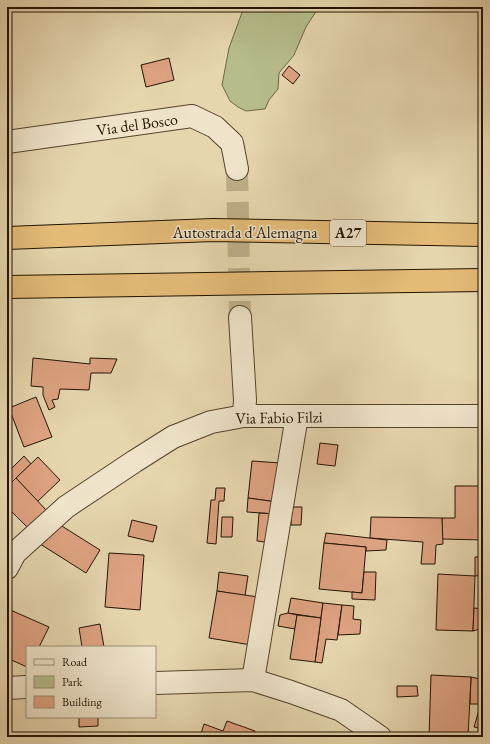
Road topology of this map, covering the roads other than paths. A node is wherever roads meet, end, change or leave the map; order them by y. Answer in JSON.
{"nodes":[{"id":1,"x":7,"y":142,"type":"edge"},
{"id":2,"x":237,"y":169,"type":"tunnel mouth"},
{"id":3,"x":483,"y":235,"type":"edge"},
{"id":4,"x":7,"y":238,"type":"edge"},
{"id":5,"x":483,"y":280,"type":"edge"},
{"id":6,"x":7,"y":287,"type":"edge"},
{"id":7,"x":240,"y":316,"type":"tunnel mouth"},
{"id":8,"x":244,"y":416,"type":"junction"},
{"id":9,"x":296,"y":416,"type":"junction"},
{"id":10,"x":483,"y":416,"type":"edge"},
{"id":11,"x":7,"y":568,"type":"edge"},
{"id":12,"x":253,"y":680,"type":"junction"},
{"id":13,"x":156,"y":683,"type":"edge"},
{"id":14,"x":26,"y":687,"type":"edge"},
{"id":15,"x":7,"y":688,"type":"edge"},
{"id":16,"x":380,"y":737,"type":"edge"}],
"edges":[{"from":1,"to":2,"type":"street","name":"Via del Bosco"},
{"from":3,"to":4,"type":"highway","name":"Autostrada d'Alemagna","number":"A27"},
{"from":5,"to":6,"type":"highway"},
{"from":7,"to":8,"type":"street"},
{"from":8,"to":9,"type":"street","name":"Via Fabio Filzi"},
{"from":8,"to":11,"type":"street","name":"Via Fabio Filzi"},
{"from":9,"to":10,"type":"street","name":"Via Fabio Filzi"},
{"from":9,"to":12,"type":"street"},
{"from":12,"to":13,"type":"street"},
{"from":12,"to":16,"type":"street"},
{"from":14,"to":15,"type":"street"}]}
